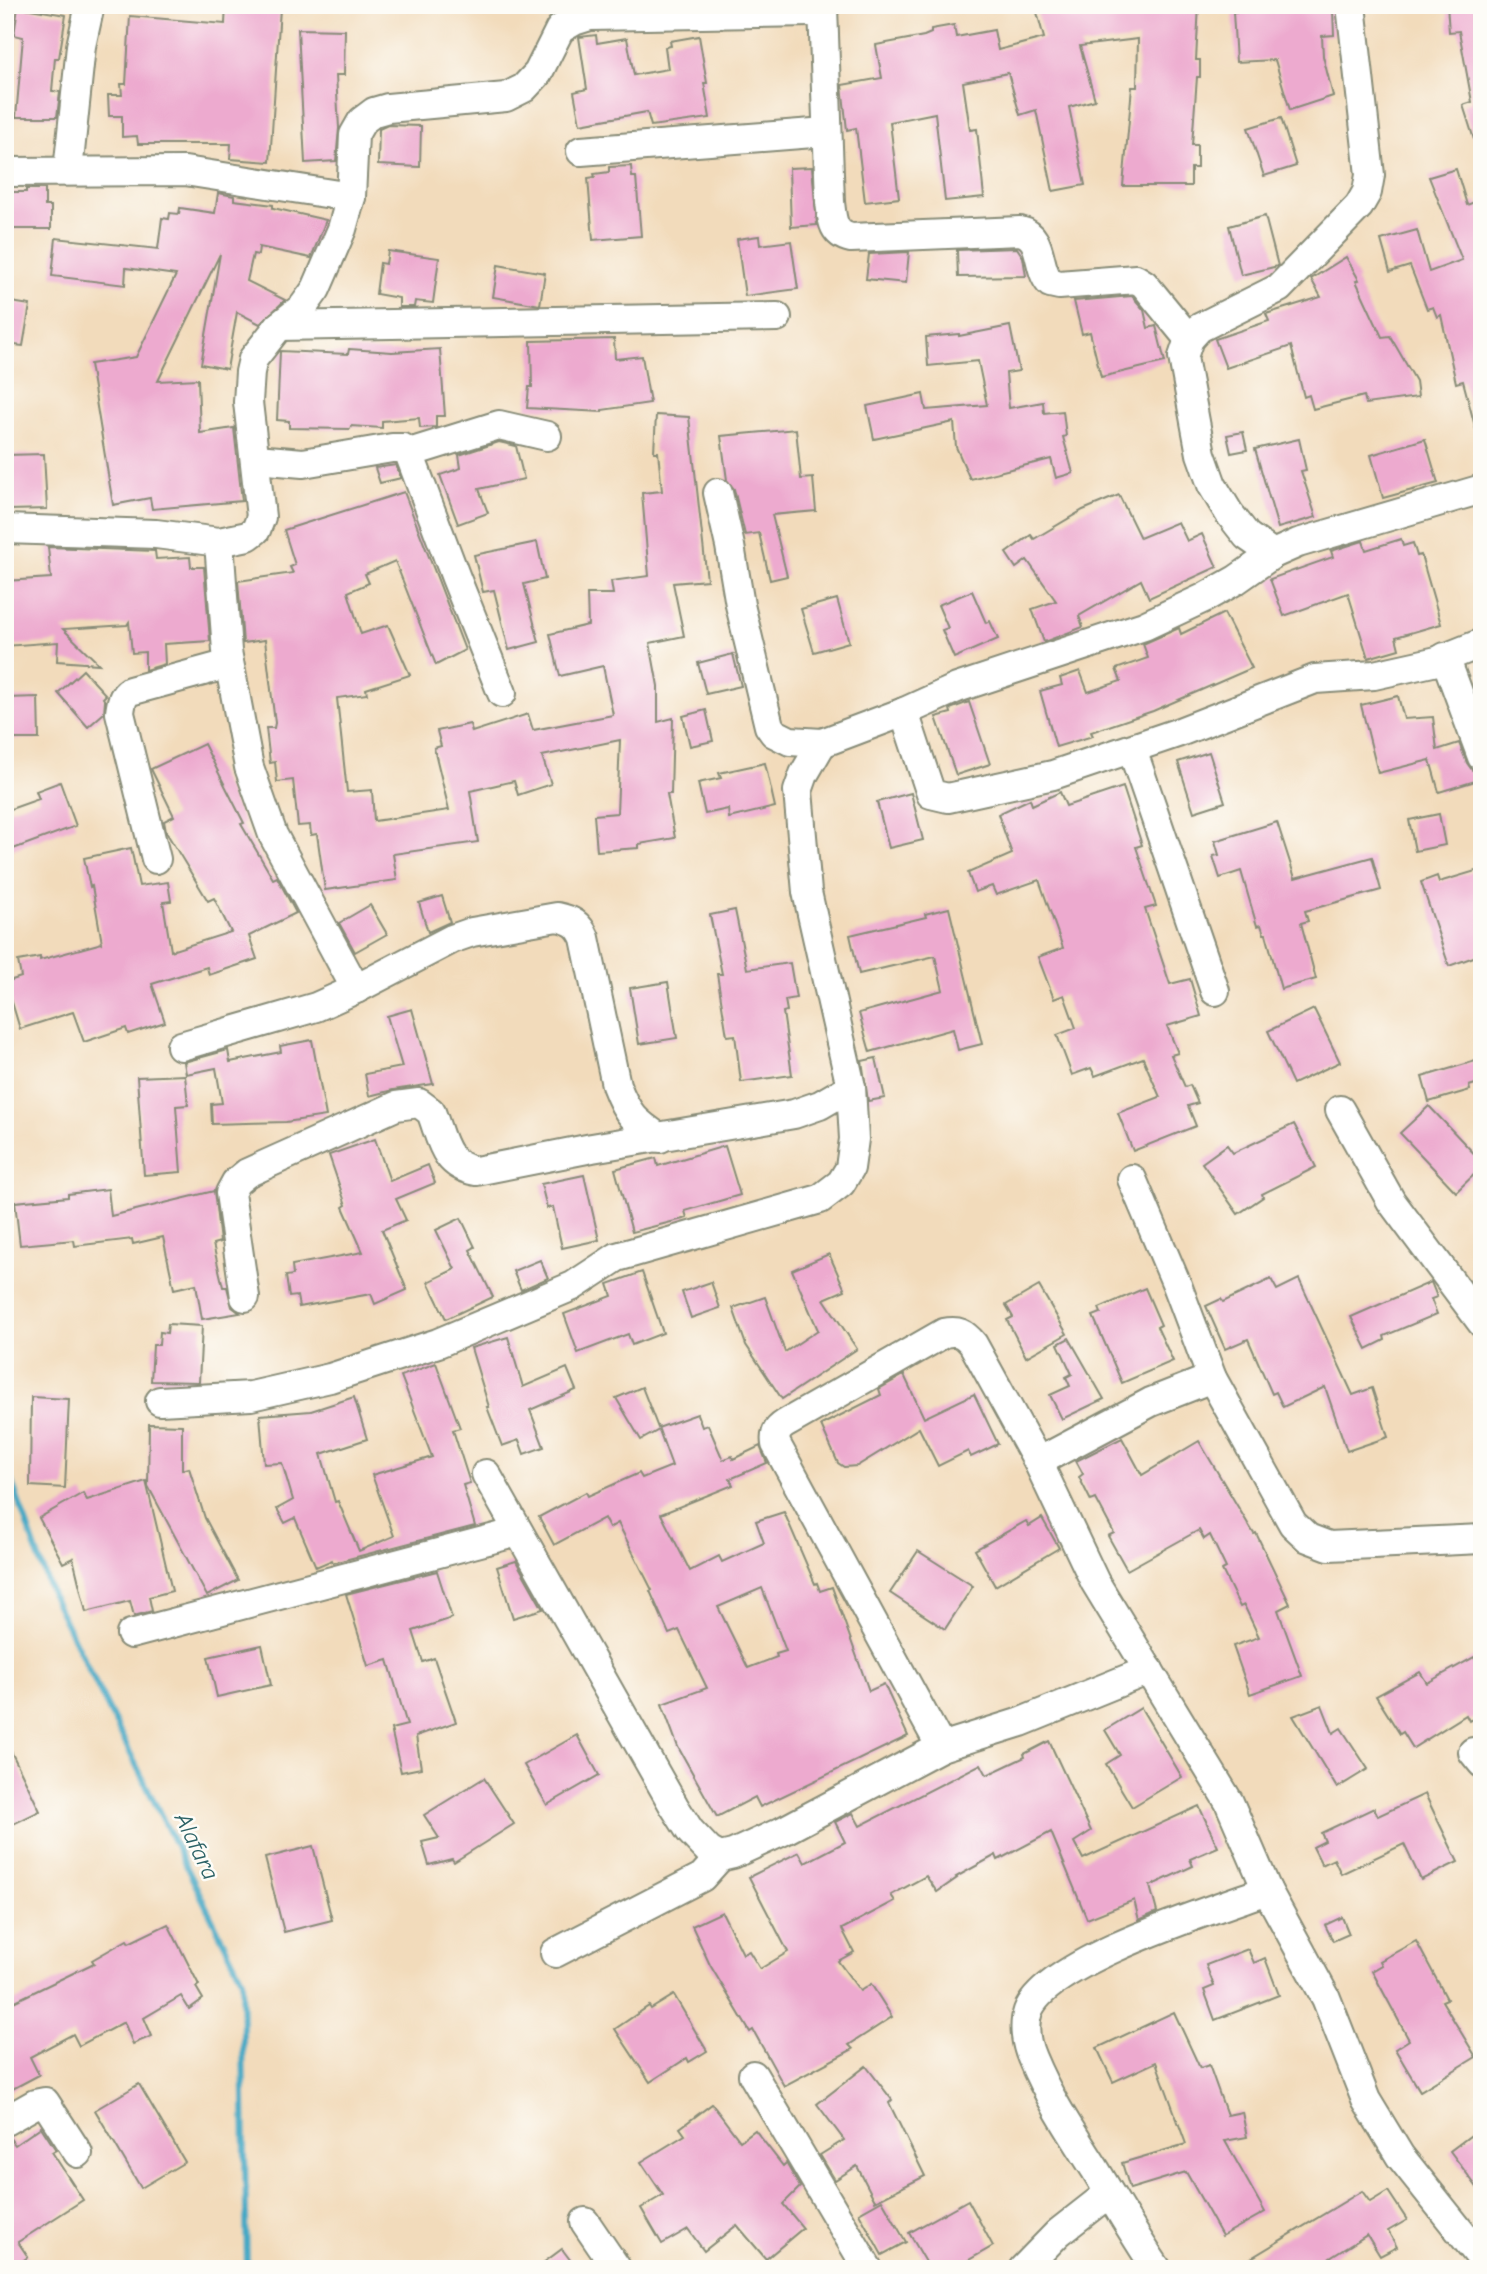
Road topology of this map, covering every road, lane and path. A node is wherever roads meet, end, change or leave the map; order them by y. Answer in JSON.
{"nodes":[{"id":1,"x":90,"y":5,"type":"edge"},
{"id":2,"x":1351,"y":5,"type":"edge"},
{"id":3,"x":824,"y":6,"type":"edge"},
{"id":4,"x":826,"y":132,"type":"junction"},
{"id":5,"x":582,"y":150,"type":"dead end"},
{"id":6,"x":68,"y":171,"type":"junction"},
{"id":7,"x":5,"y":172,"type":"edge"},
{"id":8,"x":351,"y":197,"type":"junction"},
{"id":9,"x":777,"y":317,"type":"dead end"},
{"id":10,"x":279,"y":326,"type":"junction"},
{"id":11,"x":1189,"y":339,"type":"junction"},
{"id":12,"x":547,"y":436,"type":"dead end"},
{"id":13,"x":409,"y":453,"type":"junction"},
{"id":14,"x":256,"y":459,"type":"junction"},
{"id":15,"x":1482,"y":489,"type":"edge"},
{"id":16,"x":718,"y":493,"type":"dead end"},
{"id":17,"x":5,"y":529,"type":"edge"},
{"id":18,"x":219,"y":542,"type":"junction"},
{"id":19,"x":1273,"y":554,"type":"junction"},
{"id":20,"x":1482,"y":643,"type":"edge"},
{"id":21,"x":1446,"y":657,"type":"junction"},
{"id":22,"x":229,"y":664,"type":"junction"},
{"id":23,"x":502,"y":693,"type":"dead end"},
{"id":24,"x":904,"y":712,"type":"junction"},
{"id":25,"x":822,"y":743,"type":"junction"},
{"id":26,"x":1132,"y":749,"type":"junction"},
{"id":27,"x":1482,"y":757,"type":"edge"},
{"id":28,"x":156,"y":859,"type":"dead end"},
{"id":29,"x":356,"y":989,"type":"junction"},
{"id":30,"x":1215,"y":991,"type":"dead end"},
{"id":31,"x":181,"y":1046,"type":"dead end"},
{"id":32,"x":851,"y":1087,"type":"junction"},
{"id":33,"x":1340,"y":1110,"type":"dead end"},
{"id":34,"x":660,"y":1138,"type":"junction"},
{"id":35,"x":1132,"y":1179,"type":"dead end"},
{"id":36,"x":245,"y":1297,"type":"dead end"},
{"id":37,"x":1482,"y":1323,"type":"edge"},
{"id":38,"x":1212,"y":1378,"type":"junction"},
{"id":39,"x":160,"y":1401,"type":"dead end"},
{"id":40,"x":1038,"y":1462,"type":"junction"},
{"id":41,"x":486,"y":1474,"type":"dead end"},
{"id":42,"x":519,"y":1532,"type":"junction"},
{"id":43,"x":1482,"y":1539,"type":"edge"},
{"id":44,"x":131,"y":1634,"type":"dead end"},
{"id":45,"x":1149,"y":1670,"type":"junction"},
{"id":46,"x":941,"y":1747,"type":"junction"},
{"id":47,"x":720,"y":1857,"type":"junction"},
{"id":48,"x":1268,"y":1890,"type":"junction"},
{"id":49,"x":555,"y":1953,"type":"dead end"},
{"id":50,"x":753,"y":2075,"type":"dead end"},
{"id":51,"x":5,"y":2121,"type":"edge"},
{"id":52,"x":78,"y":2153,"type":"dead end"},
{"id":53,"x":1109,"y":2193,"type":"junction"},
{"id":54,"x":584,"y":2222,"type":"dead end"},
{"id":55,"x":1482,"y":2259,"type":"edge"},
{"id":56,"x":860,"y":2265,"type":"edge"},
{"id":57,"x":617,"y":2269,"type":"edge"},
{"id":58,"x":1023,"y":2269,"type":"edge"},
{"id":59,"x":1157,"y":2269,"type":"edge"}],
"edges":[{"from":1,"to":6,"type":"street"},
{"from":2,"to":11,"type":"street"},
{"from":3,"to":4,"type":"street"},
{"from":3,"to":8,"type":"street"},
{"from":4,"to":5,"type":"street"},
{"from":4,"to":11,"type":"street"},
{"from":6,"to":7,"type":"street"},
{"from":6,"to":8,"type":"street"},
{"from":8,"to":10,"type":"street"},
{"from":9,"to":10,"type":"street"},
{"from":10,"to":14,"type":"street"},
{"from":11,"to":19,"type":"street"},
{"from":12,"to":13,"type":"street"},
{"from":13,"to":14,"type":"street"},
{"from":13,"to":23,"type":"street"},
{"from":14,"to":18,"type":"street"},
{"from":15,"to":19,"type":"street"},
{"from":16,"to":25,"type":"street"},
{"from":17,"to":18,"type":"street"},
{"from":18,"to":22,"type":"street"},
{"from":19,"to":24,"type":"street"},
{"from":20,"to":21,"type":"street"},
{"from":21,"to":26,"type":"street"},
{"from":21,"to":27,"type":"street"},
{"from":22,"to":28,"type":"street"},
{"from":22,"to":29,"type":"street"},
{"from":24,"to":25,"type":"street"},
{"from":24,"to":26,"type":"street"},
{"from":25,"to":32,"type":"street"},
{"from":26,"to":30,"type":"street"},
{"from":29,"to":31,"type":"street"},
{"from":29,"to":34,"type":"street"},
{"from":32,"to":34,"type":"street"},
{"from":32,"to":39,"type":"street"},
{"from":33,"to":37,"type":"street"},
{"from":34,"to":36,"type":"street"},
{"from":35,"to":38,"type":"street"},
{"from":38,"to":40,"type":"street"},
{"from":38,"to":43,"type":"street"},
{"from":40,"to":45,"type":"street"},
{"from":40,"to":46,"type":"street"},
{"from":41,"to":42,"type":"street"},
{"from":42,"to":44,"type":"street"},
{"from":42,"to":47,"type":"street"},
{"from":45,"to":46,"type":"street"},
{"from":45,"to":48,"type":"street"},
{"from":46,"to":47,"type":"street"},
{"from":47,"to":49,"type":"street"},
{"from":48,"to":53,"type":"street"},
{"from":48,"to":55,"type":"street"},
{"from":50,"to":56,"type":"street"},
{"from":51,"to":52,"type":"street"},
{"from":53,"to":58,"type":"street"},
{"from":53,"to":59,"type":"street"},
{"from":54,"to":57,"type":"street"}]}
